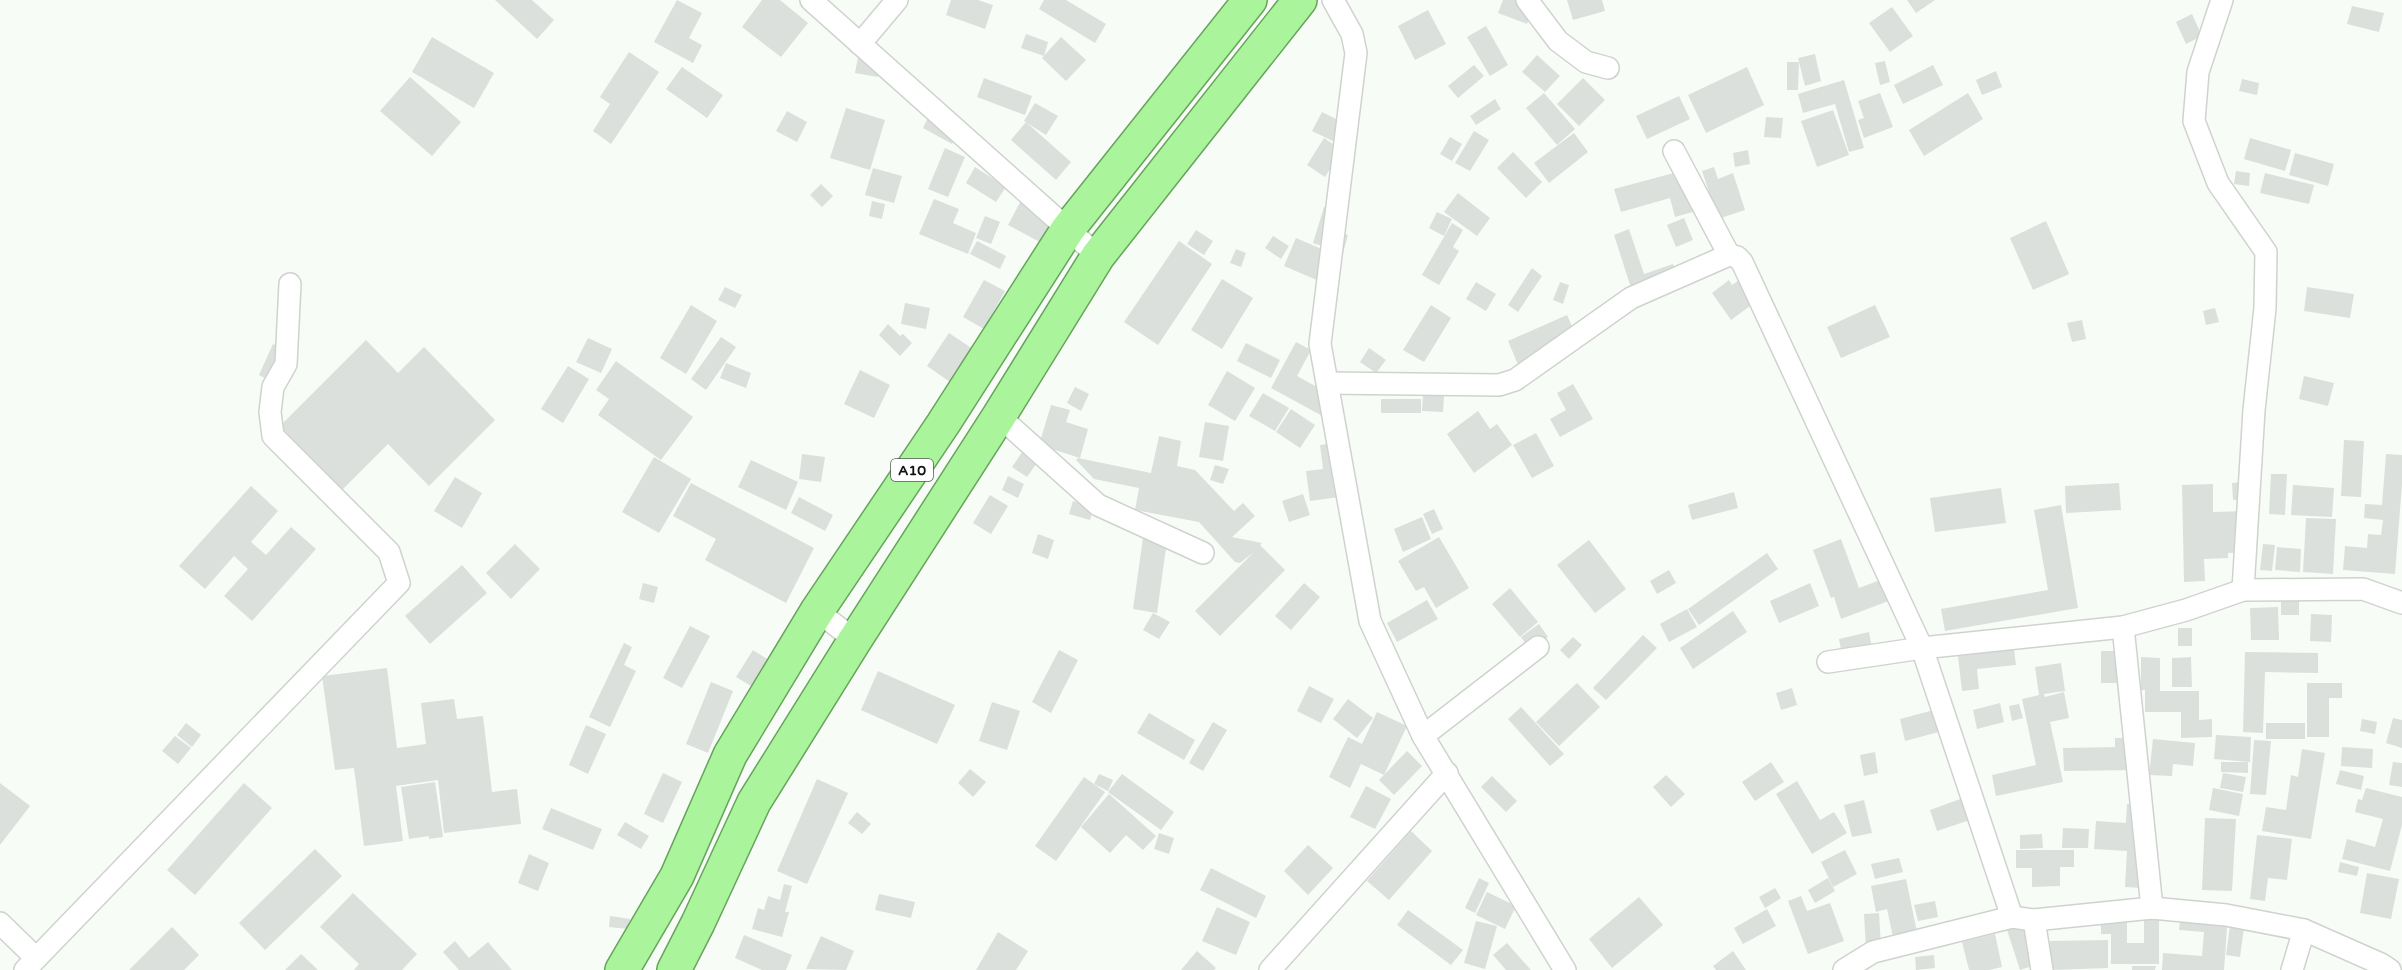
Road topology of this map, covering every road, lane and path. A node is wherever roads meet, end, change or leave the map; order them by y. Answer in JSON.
{"nodes":[{"id":1,"x":811,"y":0,"type":"edge"},
{"id":2,"x":897,"y":0,"type":"edge"},
{"id":3,"x":1250,"y":0,"type":"edge"},
{"id":4,"x":1300,"y":0,"type":"edge"},
{"id":5,"x":1333,"y":0,"type":"edge"},
{"id":6,"x":1527,"y":0,"type":"edge"},
{"id":7,"x":2222,"y":0,"type":"edge"},
{"id":8,"x":860,"y":44,"type":"junction"},
{"id":9,"x":1608,"y":68,"type":"dead end"},
{"id":10,"x":1674,"y":151,"type":"dead end"},
{"id":11,"x":1068,"y":229,"type":"junction"},
{"id":12,"x":1730,"y":255,"type":"junction"},
{"id":13,"x":1098,"y":256,"type":"junction"},
{"id":14,"x":291,"y":284,"type":"dead end"},
{"id":15,"x":1328,"y":383,"type":"junction"},
{"id":16,"x":999,"y":416,"type":"junction"},
{"id":17,"x":1203,"y":554,"type":"dead end"},
{"id":18,"x":2242,"y":590,"type":"junction"},
{"id":19,"x":2402,"y":603,"type":"edge"},
{"id":20,"x":817,"y":611,"type":"junction"},
{"id":21,"x":2123,"y":627,"type":"junction"},
{"id":22,"x":855,"y":640,"type":"junction"},
{"id":23,"x":1538,"y":647,"type":"dead end"},
{"id":24,"x":1922,"y":648,"type":"junction"},
{"id":25,"x":1828,"y":662,"type":"dead end"},
{"id":26,"x":1422,"y":736,"type":"junction"},
{"id":27,"x":1447,"y":773,"type":"junction"},
{"id":28,"x":2152,"y":908,"type":"junction"},
{"id":29,"x":2012,"y":917,"type":"junction"},
{"id":30,"x":2034,"y":920,"type":"junction"},
{"id":31,"x":0,"y":923,"type":"edge"},
{"id":32,"x":2304,"y":930,"type":"junction"},
{"id":33,"x":1873,"y":961,"type":"edge"},
{"id":34,"x":30,"y":964,"type":"edge"},
{"id":35,"x":622,"y":970,"type":"edge"},
{"id":36,"x":674,"y":970,"type":"edge"},
{"id":37,"x":1270,"y":970,"type":"edge"},
{"id":38,"x":1565,"y":970,"type":"edge"},
{"id":39,"x":1844,"y":970,"type":"edge"},
{"id":40,"x":2042,"y":970,"type":"edge"},
{"id":41,"x":2292,"y":970,"type":"edge"},
{"id":42,"x":2390,"y":970,"type":"edge"}],
"edges":[{"from":1,"to":8,"type":"street"},
{"from":2,"to":8,"type":"street"},
{"from":3,"to":11,"type":"highway","number":"A10"},
{"from":4,"to":13,"type":"highway","number":"A10"},
{"from":5,"to":15,"type":"street"},
{"from":6,"to":9,"type":"street"},
{"from":7,"to":18,"type":"street"},
{"from":8,"to":11,"type":"street"},
{"from":10,"to":12,"type":"street"},
{"from":11,"to":13,"type":"street"},
{"from":11,"to":20,"type":"highway","number":"A10"},
{"from":12,"to":15,"type":"street"},
{"from":12,"to":24,"type":"street"},
{"from":13,"to":16,"type":"highway","number":"A10"},
{"from":14,"to":34,"type":"street"},
{"from":15,"to":26,"type":"street"},
{"from":16,"to":17,"type":"street"},
{"from":16,"to":22,"type":"highway","number":"A10"},
{"from":18,"to":19,"type":"street"},
{"from":18,"to":21,"type":"street"},
{"from":20,"to":22,"type":"street"},
{"from":20,"to":35,"type":"highway","number":"A10"},
{"from":21,"to":24,"type":"street"},
{"from":21,"to":28,"type":"street"},
{"from":22,"to":36,"type":"highway","number":"A10"},
{"from":23,"to":26,"type":"street"},
{"from":24,"to":25,"type":"street"},
{"from":24,"to":29,"type":"street"},
{"from":26,"to":27,"type":"street"},
{"from":27,"to":37,"type":"street"},
{"from":27,"to":38,"type":"street"},
{"from":28,"to":30,"type":"street"},
{"from":28,"to":32,"type":"street"},
{"from":29,"to":30,"type":"street"},
{"from":29,"to":33,"type":"street"},
{"from":30,"to":40,"type":"street"},
{"from":31,"to":34,"type":"street"},
{"from":32,"to":41,"type":"street"},
{"from":32,"to":42,"type":"street"},
{"from":33,"to":39,"type":"street"}]}
